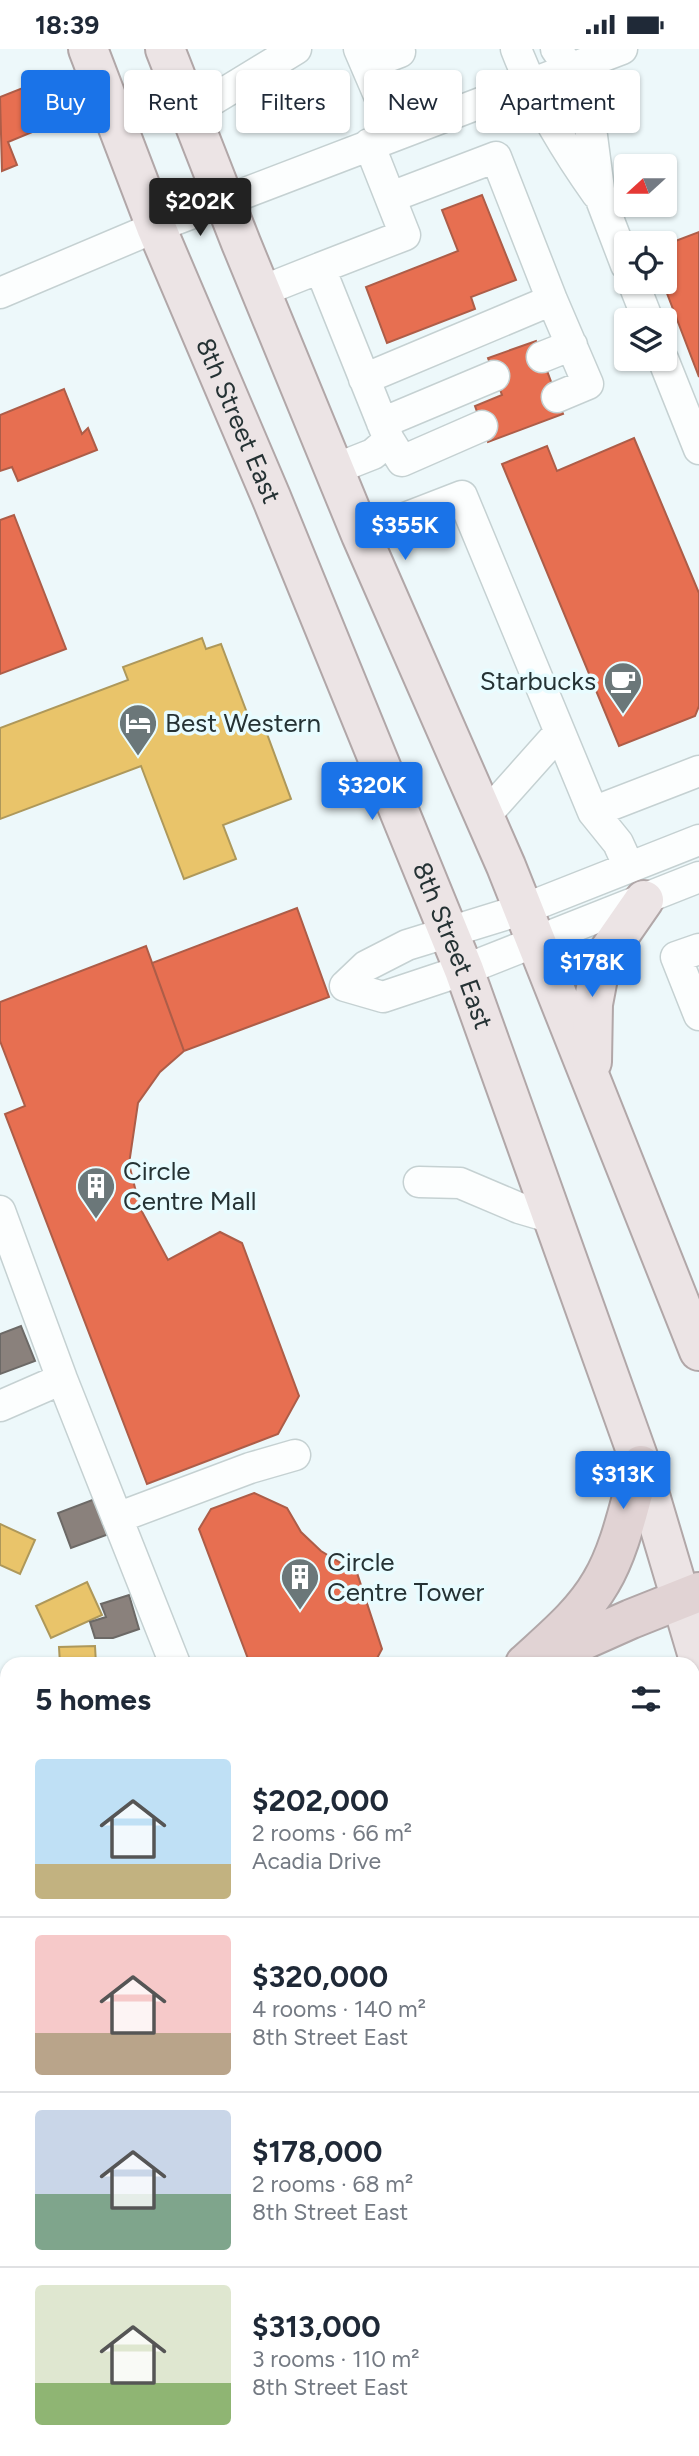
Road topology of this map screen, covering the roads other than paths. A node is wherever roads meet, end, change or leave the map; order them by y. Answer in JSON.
{"nodes":[{"id":1,"x":88,"y":49,"type":"edge"},
{"id":2,"x":165,"y":49,"type":"edge"},
{"id":3,"x":296,"y":49,"type":"edge"},
{"id":4,"x":399,"y":49,"type":"edge"},
{"id":5,"x":516,"y":49,"type":"edge"},
{"id":6,"x":622,"y":49,"type":"edge"},
{"id":7,"x":362,"y":57,"type":"edge"},
{"id":8,"x":563,"y":59,"type":"edge"},
{"id":9,"x":174,"y":70,"type":"edge"},
{"id":10,"x":524,"y":70,"type":"edge"},
{"id":11,"x":548,"y":70,"type":"edge"},
{"id":12,"x":222,"y":94,"type":"edge"},
{"id":13,"x":476,"y":104,"type":"edge"},
{"id":14,"x":199,"y":133,"type":"edge"},
{"id":15,"x":556,"y":133,"type":"edge"},
{"id":16,"x":382,"y":140,"type":"junction"},
{"id":17,"x":391,"y":197,"type":"junction"},
{"id":18,"x":600,"y":197,"type":"junction"},
{"id":19,"x":226,"y":201,"type":"junction"},
{"id":20,"x":156,"y":227,"type":"junction"},
{"id":21,"x":614,"y":234,"type":"edge"},
{"id":22,"x":320,"y":268,"type":"junction"},
{"id":23,"x":262,"y":291,"type":"junction"},
{"id":24,"x":0,"y":293,"type":"edge"},
{"id":25,"x":552,"y":300,"type":"junction"},
{"id":26,"x":572,"y":345,"type":"junction"},
{"id":27,"x":542,"y":357,"type":"dead end"},
{"id":28,"x":668,"y":371,"type":"edge"},
{"id":29,"x":494,"y":376,"type":"dead end"},
{"id":30,"x":364,"y":379,"type":"junction"},
{"id":31,"x":556,"y":397,"type":"dead end"},
{"id":32,"x":482,"y":426,"type":"dead end"},
{"id":33,"x":385,"y":432,"type":"junction"},
{"id":34,"x":699,"y":449,"type":"edge"},
{"id":35,"x":335,"y":469,"type":"junction"},
{"id":36,"x":361,"y":535,"type":"junction"},
{"id":37,"x":559,"y":733,"type":"junction"},
{"id":38,"x":699,"y":771,"type":"edge"},
{"id":39,"x":593,"y":813,"type":"junction"},
{"id":40,"x":485,"y":816,"type":"junction"},
{"id":41,"x":699,"y":839,"type":"edge"},
{"id":42,"x":699,"y":877,"type":"edge"},
{"id":43,"x":636,"y":883,"type":"junction"},
{"id":44,"x":530,"y":925,"type":"junction"},
{"id":45,"x":448,"y":932,"type":"junction"},
{"id":46,"x":699,"y":949,"type":"edge"},
{"id":47,"x":464,"y":970,"type":"junction"},
{"id":48,"x":699,"y":1015,"type":"edge"},
{"id":49,"x":592,"y":1078,"type":"junction"},
{"id":50,"x":419,"y":1182,"type":"dead end"},
{"id":51,"x":0,"y":1211,"type":"edge"},
{"id":52,"x":553,"y":1218,"type":"junction"},
{"id":53,"x":699,"y":1351,"type":"edge"},
{"id":54,"x":62,"y":1379,"type":"junction"},
{"id":55,"x":0,"y":1406,"type":"edge"},
{"id":56,"x":295,"y":1455,"type":"dead end"},
{"id":57,"x":641,"y":1465,"type":"junction"},
{"id":58,"x":117,"y":1518,"type":"junction"},
{"id":59,"x":690,"y":1596,"type":"edge"},
{"id":60,"x":172,"y":1657,"type":"edge"},
{"id":61,"x":533,"y":1657,"type":"edge"},
{"id":62,"x":546,"y":1657,"type":"edge"},
{"id":63,"x":699,"y":1657,"type":"edge"}],
"edges":[{"from":1,"to":20,"type":"main road","name":"8th Street East"},
{"from":2,"to":9,"type":"main road"},
{"from":3,"to":12,"type":"street"},
{"from":4,"to":7,"type":"street"},
{"from":5,"to":10,"type":"street"},
{"from":6,"to":8,"type":"street"},
{"from":7,"to":16,"type":"street"},
{"from":8,"to":11,"type":"street"},
{"from":8,"to":18,"type":"street"},
{"from":13,"to":16,"type":"street"},
{"from":14,"to":19,"type":"main road"},
{"from":15,"to":18,"type":"street"},
{"from":16,"to":17,"type":"street"},
{"from":16,"to":19,"type":"street"},
{"from":17,"to":22,"type":"street"},
{"from":17,"to":25,"type":"street"},
{"from":18,"to":21,"type":"street"},
{"from":19,"to":20,"type":"street"},
{"from":19,"to":23,"type":"main road"},
{"from":20,"to":24,"type":"street"},
{"from":20,"to":45,"type":"main road","name":"8th Street East"},
{"from":22,"to":23,"type":"street"},
{"from":22,"to":30,"type":"street"},
{"from":23,"to":35,"type":"main road"},
{"from":25,"to":26,"type":"street"},
{"from":25,"to":30,"type":"street"},
{"from":26,"to":27,"type":"street"},
{"from":26,"to":31,"type":"street"},
{"from":28,"to":34,"type":"street"},
{"from":29,"to":33,"type":"street"},
{"from":30,"to":33,"type":"street"},
{"from":32,"to":33,"type":"street"},
{"from":33,"to":35,"type":"street"},
{"from":35,"to":36,"type":"main road"},
{"from":36,"to":37,"type":"street"},
{"from":36,"to":40,"type":"main road"},
{"from":37,"to":39,"type":"street"},
{"from":37,"to":40,"type":"street"},
{"from":38,"to":39,"type":"street"},
{"from":39,"to":43,"type":"street"},
{"from":40,"to":44,"type":"main road"},
{"from":41,"to":43,"type":"street"},
{"from":42,"to":43,"type":"street"},
{"from":43,"to":44,"type":"street"},
{"from":43,"to":49,"type":"main road"},
{"from":44,"to":45,"type":"street"},
{"from":44,"to":47,"type":"street"},
{"from":44,"to":49,"type":"main road"},
{"from":45,"to":47,"type":"main road","name":"8th Street East"},
{"from":45,"to":47,"type":"street"},
{"from":46,"to":48,"type":"street"},
{"from":47,"to":52,"type":"main road","name":"8th Street East"},
{"from":49,"to":53,"type":"main road"},
{"from":50,"to":52,"type":"street"},
{"from":51,"to":54,"type":"street"},
{"from":52,"to":57,"type":"main road","name":"8th Street East"},
{"from":54,"to":55,"type":"street"},
{"from":54,"to":58,"type":"street"},
{"from":56,"to":58,"type":"street"},
{"from":57,"to":59,"type":"main road","name":"8th Street East"},
{"from":57,"to":61,"type":"highway"},
{"from":58,"to":60,"type":"street"},
{"from":59,"to":62,"type":"highway"},
{"from":59,"to":63,"type":"main road","name":"8th Street East"}]}
